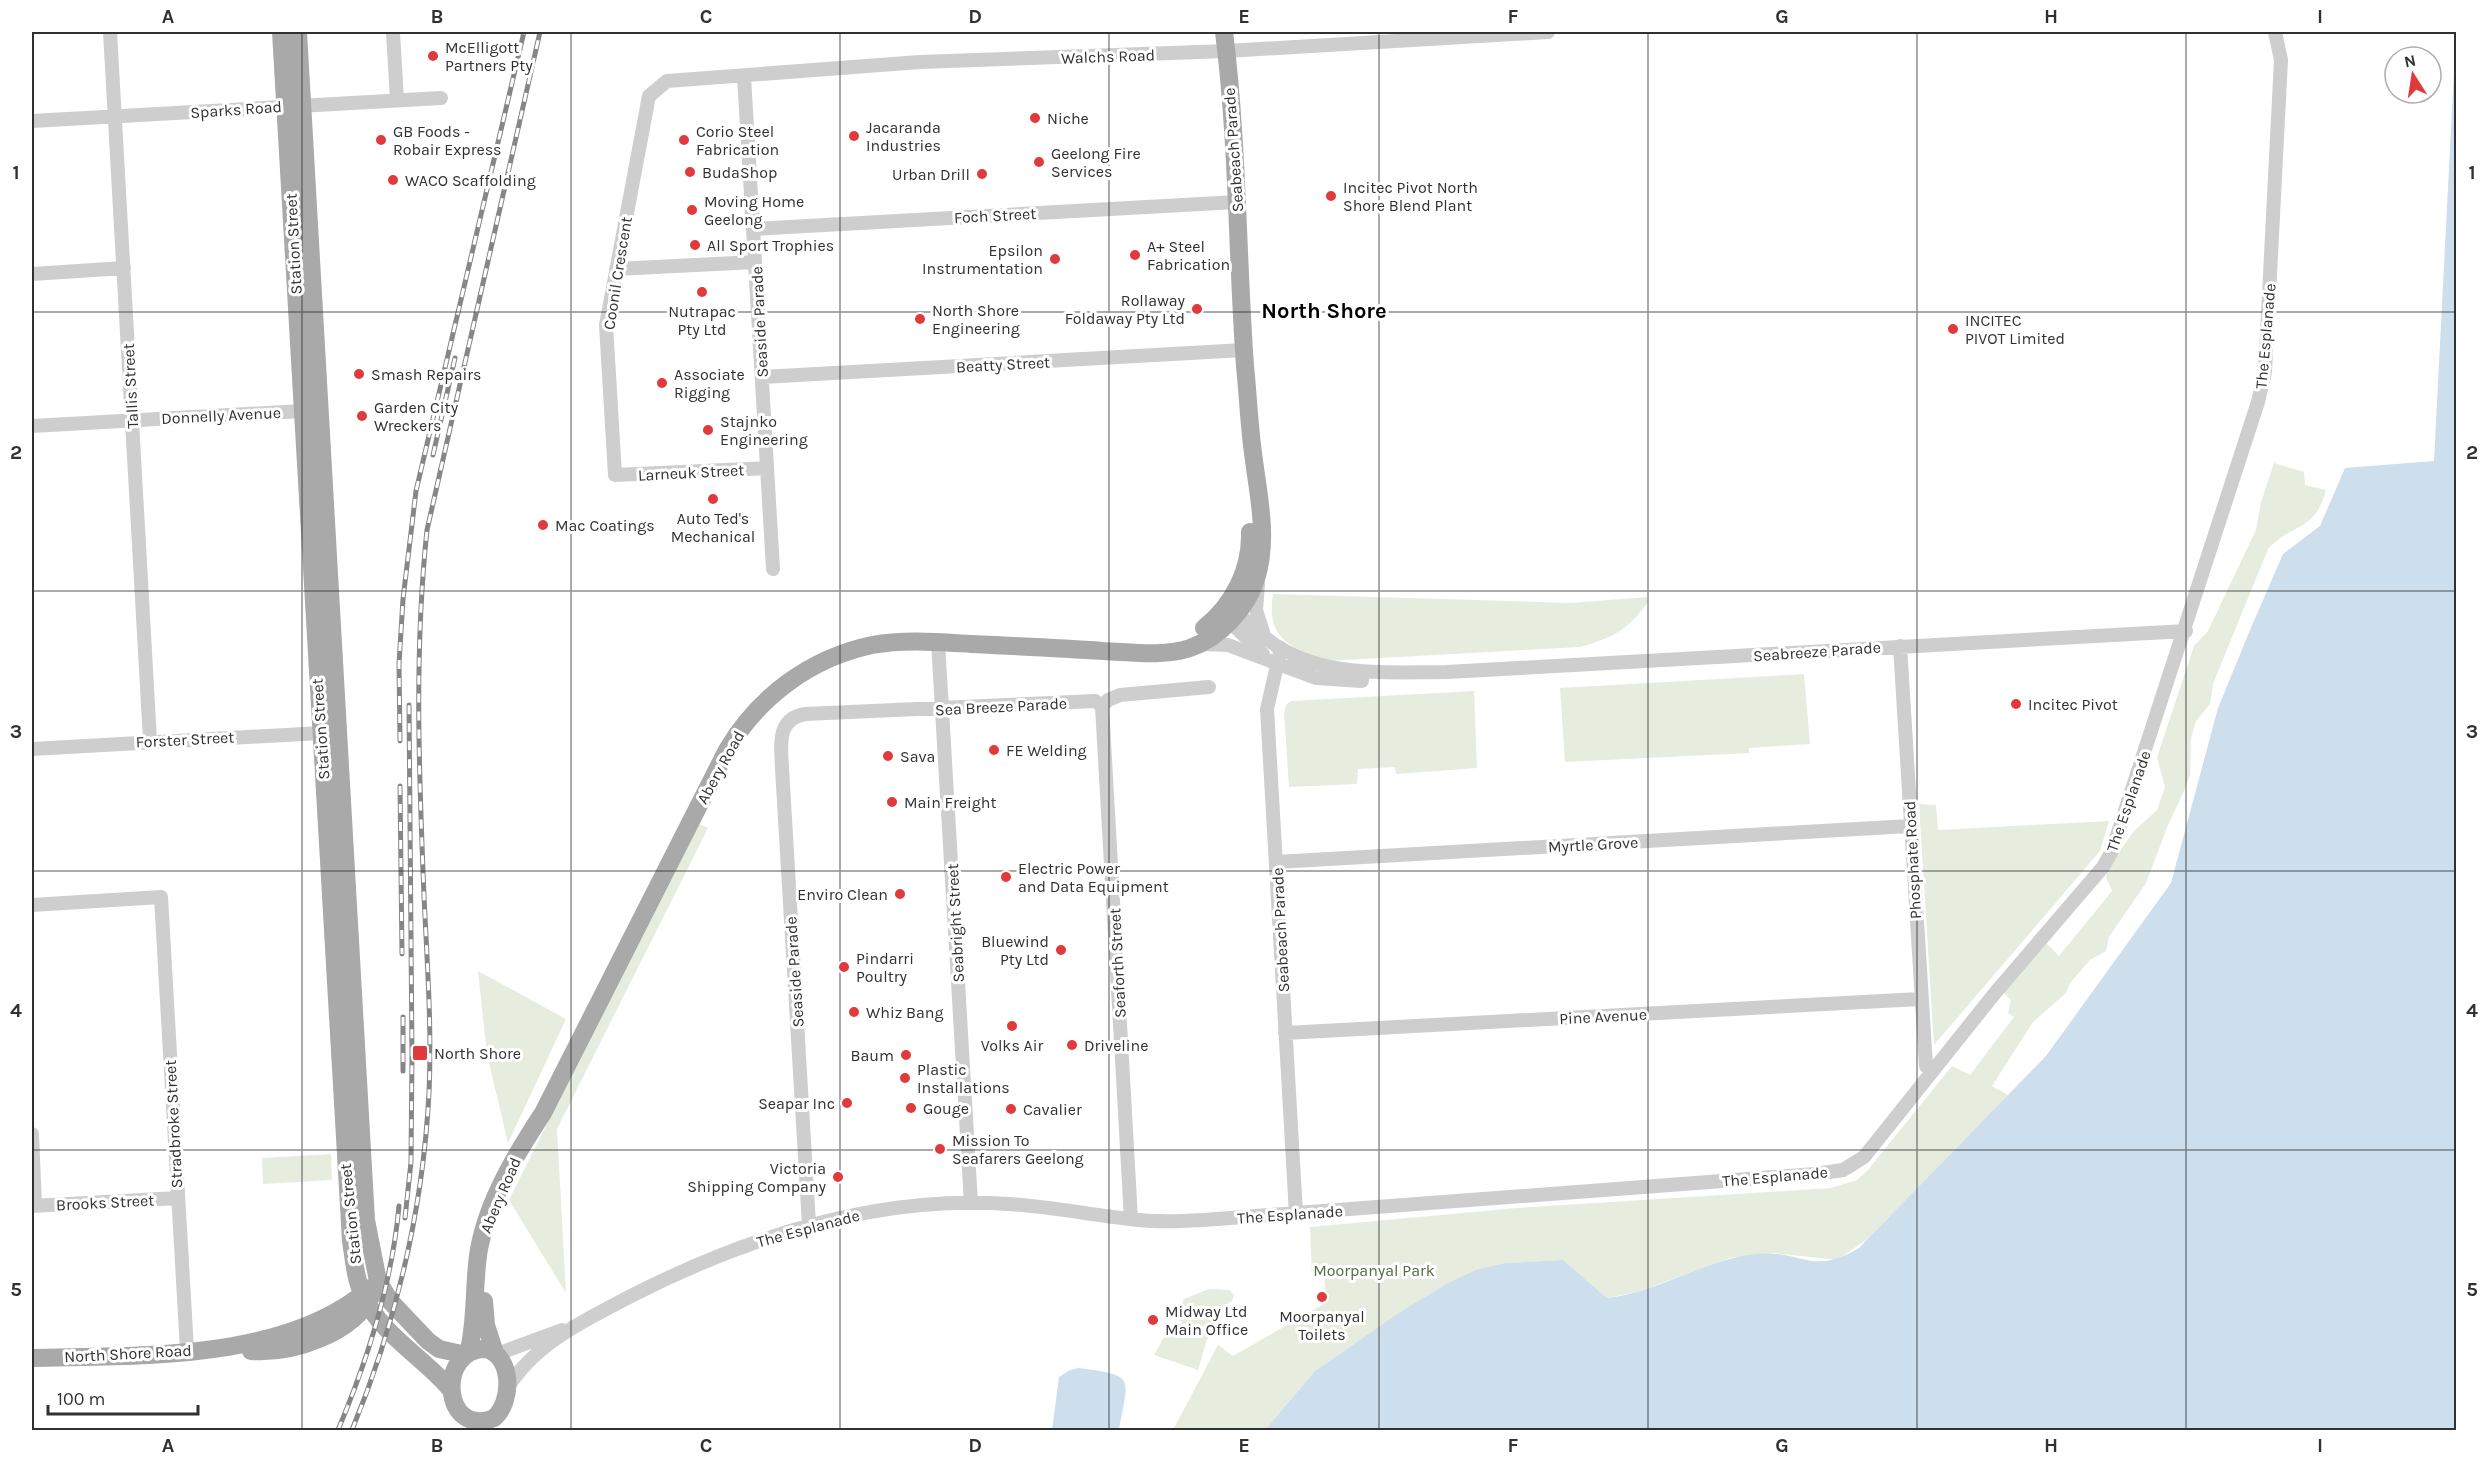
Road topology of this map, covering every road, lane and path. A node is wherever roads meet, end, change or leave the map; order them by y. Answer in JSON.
{"nodes":[{"id":1,"x":110,"y":32,"type":"edge"},
{"id":2,"x":281,"y":32,"type":"edge"},
{"id":3,"x":298,"y":32,"type":"edge"},
{"id":4,"x":393,"y":32,"type":"edge"},
{"id":5,"x":1224,"y":32,"type":"edge"},
{"id":6,"x":1548,"y":32,"type":"edge"},
{"id":7,"x":2275,"y":32,"type":"edge"},
{"id":8,"x":1227,"y":51,"type":"junction"},
{"id":9,"x":744,"y":76,"type":"junction"},
{"id":10,"x":667,"y":81,"type":"joint"},
{"id":11,"x":441,"y":98,"type":"dead end"},
{"id":12,"x":397,"y":100,"type":"junction"},
{"id":13,"x":294,"y":105,"type":"junction"},
{"id":14,"x":115,"y":116,"type":"junction"},
{"id":15,"x":32,"y":121,"type":"edge"},
{"id":16,"x":1237,"y":202,"type":"junction"},
{"id":17,"x":753,"y":229,"type":"junction"},
{"id":18,"x":755,"y":262,"type":"junction"},
{"id":19,"x":124,"y":268,"type":"junction"},
{"id":20,"x":616,"y":269,"type":"junction"},
{"id":21,"x":32,"y":273,"type":"edge"},
{"id":22,"x":1244,"y":350,"type":"junction"},
{"id":23,"x":762,"y":377,"type":"junction"},
{"id":24,"x":302,"y":411,"type":"junction"},
{"id":25,"x":132,"y":420,"type":"junction"},
{"id":26,"x":32,"y":426,"type":"edge"},
{"id":27,"x":1252,"y":449,"type":"junction"},
{"id":28,"x":767,"y":468,"type":"junction"},
{"id":29,"x":615,"y":475,"type":"joint"},
{"id":30,"x":1260,"y":561,"type":"junction"},
{"id":31,"x":773,"y":569,"type":"dead end"},
{"id":32,"x":1230,"y":614,"type":"junction"},
{"id":33,"x":2186,"y":631,"type":"junction"},
{"id":34,"x":1267,"y":638,"type":"junction"},
{"id":35,"x":938,"y":642,"type":"junction"},
{"id":36,"x":1199,"y":644,"type":"junction"},
{"id":37,"x":1900,"y":646,"type":"junction"},
{"id":38,"x":1281,"y":648,"type":"junction"},
{"id":39,"x":1144,"y":652,"type":"junction"},
{"id":40,"x":1276,"y":665,"type":"junction"},
{"id":41,"x":1447,"y":672,"type":"junction"},
{"id":42,"x":1209,"y":687,"type":"dead end"},
{"id":43,"x":1102,"y":706,"type":"junction"},
{"id":44,"x":943,"y":709,"type":"junction"},
{"id":45,"x":789,"y":721,"type":"joint"},
{"id":46,"x":330,"y":733,"type":"junction"},
{"id":47,"x":150,"y":740,"type":"junction"},
{"id":48,"x":32,"y":749,"type":"edge"},
{"id":49,"x":1910,"y":826,"type":"junction"},
{"id":50,"x":1276,"y":862,"type":"junction"},
{"id":51,"x":32,"y":904,"type":"edge"},
{"id":52,"x":1920,"y":999,"type":"junction"},
{"id":53,"x":1285,"y":1033,"type":"junction"},
{"id":54,"x":1932,"y":1072,"type":"junction"},
{"id":55,"x":543,"y":1113,"type":"junction"},
{"id":56,"x":32,"y":1134,"type":"edge"},
{"id":57,"x":178,"y":1198,"type":"junction"},
{"id":58,"x":971,"y":1203,"type":"junction"},
{"id":59,"x":33,"y":1206,"type":"edge"},
{"id":60,"x":1296,"y":1214,"type":"junction"},
{"id":61,"x":1131,"y":1220,"type":"junction"},
{"id":62,"x":809,"y":1225,"type":"junction"},
{"id":63,"x":378,"y":1281,"type":"junction"},
{"id":64,"x":365,"y":1299,"type":"junction"},
{"id":65,"x":578,"y":1325,"type":"junction"},
{"id":66,"x":187,"y":1350,"type":"junction"},
{"id":67,"x":496,"y":1354,"type":"junction"},
{"id":68,"x":467,"y":1355,"type":"junction"},
{"id":69,"x":32,"y":1358,"type":"edge"},
{"id":70,"x":507,"y":1389,"type":"junction"},
{"id":71,"x":454,"y":1399,"type":"junction"},
{"id":72,"x":490,"y":1424,"type":"edge"},
{"id":73,"x":458,"y":1431,"type":"edge"}],
"edges":[{"from":1,"to":14,"type":"street","name":"Tallis Street"},
{"from":2,"to":13,"type":"main road","name":"Station Street"},
{"from":3,"to":13,"type":"main road","name":"Station Street"},
{"from":4,"to":12,"type":"street"},
{"from":5,"to":8,"type":"main road","name":"Seabeach Parade"},
{"from":6,"to":8,"type":"street","name":"Walchs Road"},
{"from":7,"to":33,"type":"street","name":"The Esplanade"},
{"from":8,"to":9,"type":"street","name":"Walchs Road"},
{"from":8,"to":16,"type":"main road","name":"Seabeach Parade"},
{"from":9,"to":10,"type":"street","name":"Walchs Road"},
{"from":9,"to":17,"type":"street","name":"Seaside Parade"},
{"from":10,"to":20,"type":"street","name":"Coonil Crescent"},
{"from":11,"to":12,"type":"street","name":"Sparks Road"},
{"from":12,"to":13,"type":"street","name":"Sparks Road"},
{"from":13,"to":14,"type":"street","name":"Sparks Road"},
{"from":13,"to":24,"type":"main road","name":"Station Street"},
{"from":13,"to":46,"type":"main road","name":"Station Street"},
{"from":14,"to":15,"type":"street","name":"Sparks Road"},
{"from":14,"to":19,"type":"street","name":"Tallis Street"},
{"from":16,"to":17,"type":"street","name":"Foch Street"},
{"from":16,"to":22,"type":"main road","name":"Seabeach Parade"},
{"from":17,"to":18,"type":"street","name":"Seaside Parade"},
{"from":18,"to":20,"type":"street"},
{"from":18,"to":23,"type":"street","name":"Seaside Parade"},
{"from":19,"to":21,"type":"street"},
{"from":19,"to":25,"type":"street","name":"Tallis Street"},
{"from":20,"to":29,"type":"street","name":"Coonil Crescent"},
{"from":22,"to":23,"type":"street","name":"Beatty Street"},
{"from":22,"to":27,"type":"main road","name":"Seabeach Parade"},
{"from":23,"to":28,"type":"street","name":"Seaside Parade"},
{"from":24,"to":25,"type":"street","name":"Donnelly Avenue"},
{"from":24,"to":46,"type":"main road","name":"Station Street"},
{"from":25,"to":26,"type":"street","name":"Donnelly Avenue"},
{"from":25,"to":47,"type":"street","name":"Tallis Street"},
{"from":27,"to":30,"type":"main road","name":"Seabeach Parade"},
{"from":27,"to":32,"type":"main road","name":"Seabeach Parade"},
{"from":28,"to":29,"type":"street","name":"Larneuk Street"},
{"from":28,"to":31,"type":"street","name":"Seaside Parade"},
{"from":30,"to":32,"type":"main road","name":"Seabeach Parade"},
{"from":30,"to":34,"type":"street"},
{"from":32,"to":34,"type":"street","name":"Seabreeze Parade"},
{"from":32,"to":36,"type":"main road","name":"Abery Road"},
{"from":32,"to":39,"type":"main road","name":"Seabeach Parade"},
{"from":32,"to":40,"type":"street","name":"Seabreeze Parade"},
{"from":33,"to":37,"type":"street","name":"Seabreeze Parade"},
{"from":33,"to":54,"type":"street","name":"The Esplanade"},
{"from":34,"to":38,"type":"street","name":"Seabreeze Parade"},
{"from":35,"to":39,"type":"main road","name":"Abery Road"},
{"from":35,"to":44,"type":"street","name":"Seabright Street"},
{"from":35,"to":55,"type":"main road","name":"Abery Road"},
{"from":36,"to":39,"type":"main road","name":"Abery Road"},
{"from":36,"to":40,"type":"street","name":"Seabreeze Parade"},
{"from":37,"to":41,"type":"street","name":"Seabreeze Parade"},
{"from":37,"to":49,"type":"street","name":"Phosphate Road"},
{"from":38,"to":40,"type":"street","name":"Seabeach Parade"},
{"from":38,"to":41,"type":"street","name":"Seabreeze Parade"},
{"from":40,"to":41,"type":"street","name":"Seabreeze Parade"},
{"from":40,"to":50,"type":"street","name":"Seabeach Parade"},
{"from":42,"to":43,"type":"street"},
{"from":43,"to":44,"type":"street","name":"Sea Breeze Parade"},
{"from":43,"to":61,"type":"street","name":"Seaforth Street"},
{"from":44,"to":45,"type":"street","name":"Sea Breeze Parade"},
{"from":44,"to":58,"type":"street","name":"Seabright Street"},
{"from":45,"to":62,"type":"street","name":"Seaside Parade"},
{"from":46,"to":47,"type":"street","name":"Forster Street"},
{"from":46,"to":63,"type":"main road","name":"Station Street"},
{"from":46,"to":64,"type":"main road","name":"Station Street"},
{"from":47,"to":48,"type":"street","name":"Forster Street"},
{"from":49,"to":50,"type":"street","name":"Myrtle Grove"},
{"from":49,"to":52,"type":"street","name":"Phosphate Road"},
{"from":50,"to":53,"type":"street","name":"Seabeach Parade"},
{"from":51,"to":57,"type":"street","name":"Stradbroke Street"},
{"from":52,"to":53,"type":"street","name":"Pine Avenue"},
{"from":52,"to":54,"type":"street","name":"Phosphate Road"},
{"from":53,"to":60,"type":"street","name":"Seabeach Parade"},
{"from":54,"to":60,"type":"street","name":"The Esplanade"},
{"from":55,"to":67,"type":"main road","name":"Abery Road"},
{"from":55,"to":68,"type":"main road","name":"Abery Road"},
{"from":56,"to":59,"type":"street"},
{"from":57,"to":59,"type":"street","name":"Brooks Street"},
{"from":57,"to":66,"type":"street","name":"Stradbroke Street"},
{"from":58,"to":61,"type":"street","name":"The Esplanade"},
{"from":58,"to":62,"type":"street","name":"The Esplanade"},
{"from":60,"to":61,"type":"street","name":"The Esplanade"},
{"from":62,"to":65,"type":"street","name":"The Esplanade"},
{"from":63,"to":64,"type":"main road","name":"North Shore Road"},
{"from":63,"to":68,"type":"main road","name":"Station Street"},
{"from":64,"to":66,"type":"main road","name":"North Shore Road"},
{"from":64,"to":71,"type":"main road","name":"Station Street"},
{"from":65,"to":67,"type":"street","name":"The Esplanade"},
{"from":65,"to":70,"type":"street","name":"The Esplanade"},
{"from":66,"to":69,"type":"main road","name":"North Shore Road"},
{"from":67,"to":68,"type":"main road"},
{"from":67,"to":70,"type":"main road"},
{"from":68,"to":71,"type":"main road"},
{"from":70,"to":72,"type":"main road"},
{"from":71,"to":72,"type":"main road"},
{"from":71,"to":73,"type":"main road"}]}
